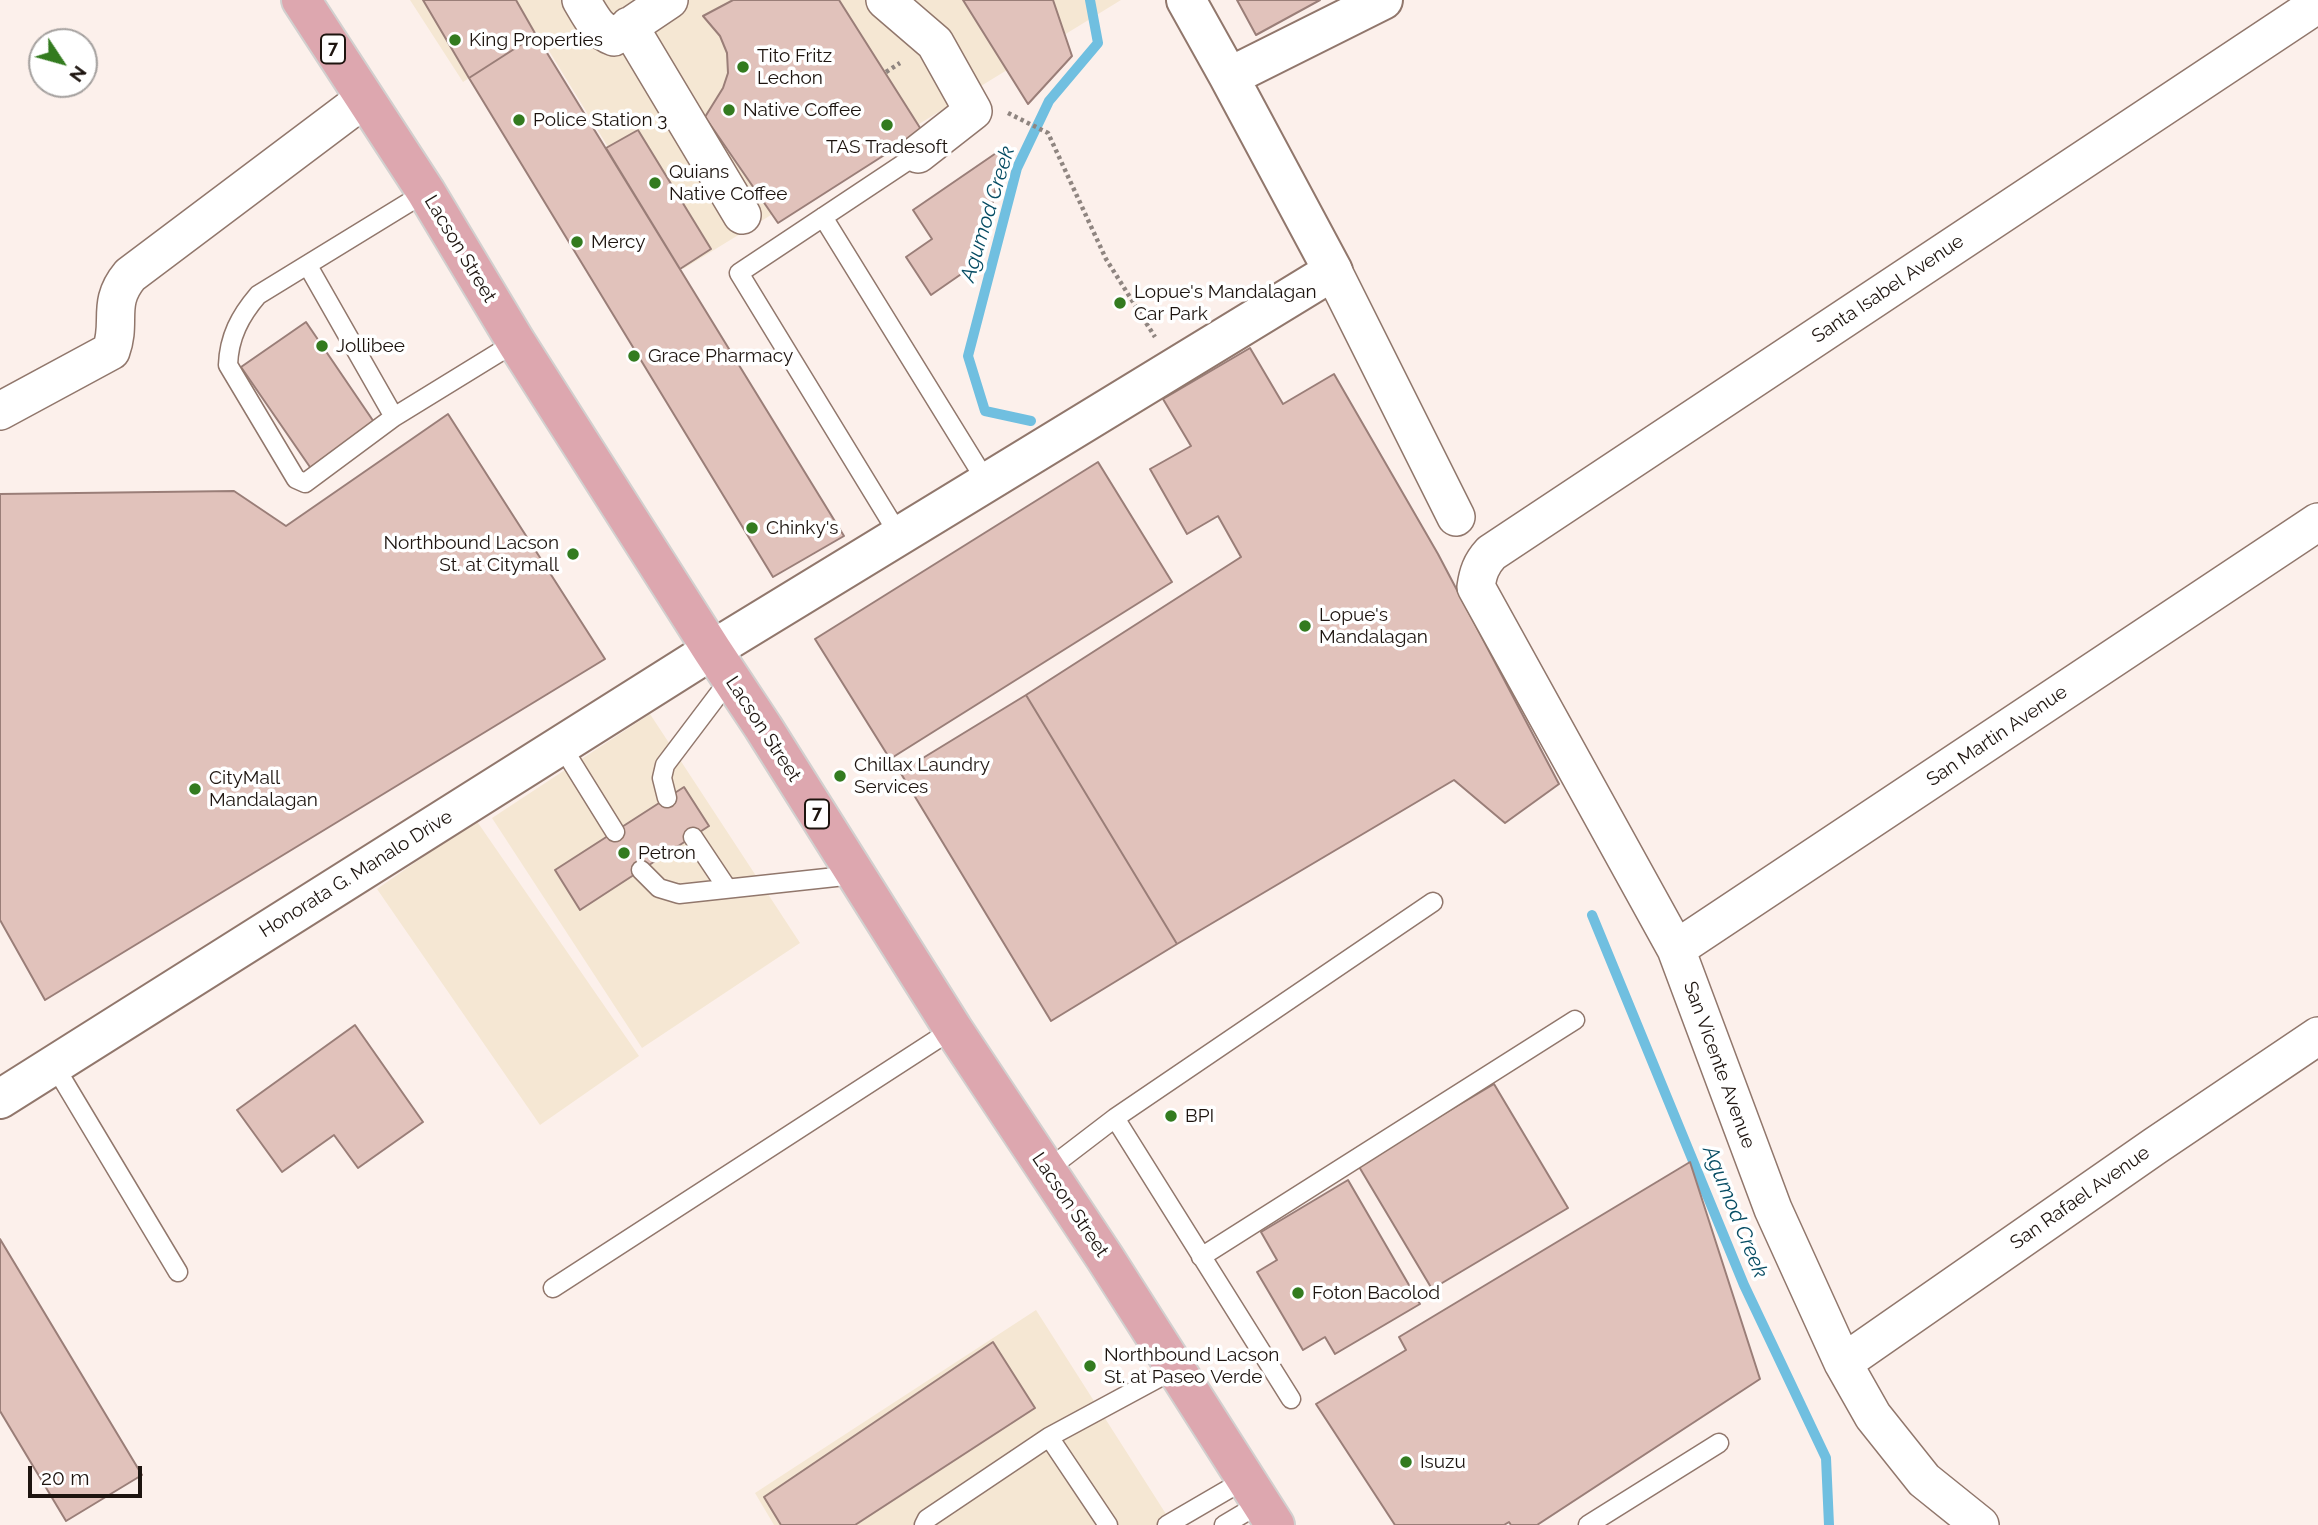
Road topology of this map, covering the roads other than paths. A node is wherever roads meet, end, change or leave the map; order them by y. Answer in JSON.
{"nodes":[{"id":1,"x":301,"y":0,"type":"edge"},
{"id":2,"x":581,"y":0,"type":"edge"},
{"id":3,"x":669,"y":0,"type":"edge"},
{"id":4,"x":885,"y":0,"type":"edge"},
{"id":5,"x":1186,"y":0,"type":"edge"},
{"id":6,"x":1383,"y":0,"type":"edge"},
{"id":7,"x":2318,"y":4,"type":"edge"},
{"id":8,"x":629,"y":26,"type":"junction"},
{"id":9,"x":1228,"y":77,"type":"junction"},
{"id":10,"x":364,"y":99,"type":"junction"},
{"id":11,"x":918,"y":154,"type":"joint"},
{"id":12,"x":426,"y":192,"type":"junction"},
{"id":13,"x":742,"y":215,"type":"dead end"},
{"id":14,"x":822,"y":217,"type":"junction"},
{"id":15,"x":308,"y":266,"type":"junction"},
{"id":16,"x":1333,"y":271,"type":"junction"},
{"id":17,"x":516,"y":342,"type":"junction"},
{"id":18,"x":0,"y":411,"type":"edge"},
{"id":19,"x":394,"y":417,"type":"junction"},
{"id":20,"x":986,"y":481,"type":"junction"},
{"id":21,"x":1456,"y":517,"type":"dead end"},
{"id":22,"x":2318,"y":522,"type":"edge"},
{"id":23,"x":899,"y":535,"type":"junction"},
{"id":24,"x":1476,"y":587,"type":"joint"},
{"id":25,"x":721,"y":664,"type":"junction"},
{"id":26,"x":561,"y":745,"type":"junction"},
{"id":27,"x":667,"y":798,"type":"dead end"},
{"id":28,"x":615,"y":832,"type":"dead end"},
{"id":29,"x":693,"y":837,"type":"dead end"},
{"id":30,"x":641,"y":870,"type":"dead end"},
{"id":31,"x":854,"y":875,"type":"junction"},
{"id":32,"x":727,"y":888,"type":"junction"},
{"id":33,"x":1433,"y":902,"type":"dead end"},
{"id":34,"x":1676,"y":949,"type":"junction"},
{"id":35,"x":1575,"y":1020,"type":"dead end"},
{"id":36,"x":953,"y":1029,"type":"junction"},
{"id":37,"x":2318,"y":1036,"type":"edge"},
{"id":38,"x":54,"y":1065,"type":"junction"},
{"id":39,"x":0,"y":1099,"type":"edge"},
{"id":40,"x":1115,"y":1118,"type":"junction"},
{"id":41,"x":1047,"y":1170,"type":"junction"},
{"id":42,"x":1201,"y":1257,"type":"junction"},
{"id":43,"x":178,"y":1272,"type":"dead end"},
{"id":44,"x":553,"y":1288,"type":"dead end"},
{"id":45,"x":1843,"y":1363,"type":"junction"},
{"id":46,"x":1175,"y":1369,"type":"junction"},
{"id":47,"x":1291,"y":1399,"type":"dead end"},
{"id":48,"x":1049,"y":1437,"type":"junction"},
{"id":49,"x":1719,"y":1443,"type":"dead end"},
{"id":50,"x":1261,"y":1502,"type":"edge"},
{"id":51,"x":924,"y":1525,"type":"edge"},
{"id":52,"x":1108,"y":1525,"type":"edge"},
{"id":53,"x":1167,"y":1525,"type":"edge"},
{"id":54,"x":1224,"y":1525,"type":"edge"},
{"id":55,"x":1588,"y":1525,"type":"edge"},
{"id":56,"x":1980,"y":1525,"type":"edge"}],
"edges":[{"from":1,"to":10,"type":"main road","name":"Lacson Street","number":"7"},
{"from":2,"to":8,"type":"street"},
{"from":3,"to":8,"type":"street"},
{"from":4,"to":11,"type":"street"},
{"from":5,"to":9,"type":"street"},
{"from":6,"to":9,"type":"street"},
{"from":7,"to":24,"type":"street","name":"Santa Isabel Avenue"},
{"from":8,"to":13,"type":"street"},
{"from":9,"to":16,"type":"street"},
{"from":10,"to":12,"type":"main road","name":"Lacson Street","number":"7"},
{"from":10,"to":18,"type":"street"},
{"from":11,"to":14,"type":"lane"},
{"from":12,"to":15,"type":"lane"},
{"from":12,"to":17,"type":"main road","name":"Lacson Street","number":"7"},
{"from":14,"to":20,"type":"lane"},
{"from":14,"to":23,"type":"lane"},
{"from":15,"to":19,"type":"lane"},
{"from":15,"to":19,"type":"lane"},
{"from":16,"to":20,"type":"street","name":"Honorata G. Manalo Drive"},
{"from":16,"to":21,"type":"street"},
{"from":17,"to":19,"type":"lane"},
{"from":17,"to":25,"type":"main road","name":"Lacson Street","number":"7"},
{"from":20,"to":23,"type":"street","name":"Honorata G. Manalo Drive"},
{"from":22,"to":34,"type":"street","name":"San Martin Avenue"},
{"from":23,"to":25,"type":"street","name":"Honorata G. Manalo Drive"},
{"from":24,"to":34,"type":"street","name":"San Vicente Avenue"},
{"from":25,"to":26,"type":"street","name":"Honorata G. Manalo Drive"},
{"from":25,"to":27,"type":"lane"},
{"from":25,"to":31,"type":"main road","name":"Lacson Street","number":"7"},
{"from":26,"to":28,"type":"lane"},
{"from":26,"to":38,"type":"street","name":"Honorata G. Manalo Drive"},
{"from":29,"to":32,"type":"lane"},
{"from":30,"to":32,"type":"lane"},
{"from":31,"to":32,"type":"lane"},
{"from":31,"to":36,"type":"main road","name":"Lacson Street","number":"7"},
{"from":33,"to":40,"type":"lane"},
{"from":34,"to":45,"type":"street","name":"San Vicente Avenue"},
{"from":35,"to":42,"type":"lane"},
{"from":36,"to":41,"type":"main road","name":"Lacson Street","number":"7"},
{"from":36,"to":44,"type":"lane"},
{"from":37,"to":45,"type":"street","name":"San Rafael Avenue"},
{"from":38,"to":39,"type":"street","name":"Honorata G. Manalo Drive"},
{"from":38,"to":43,"type":"lane"},
{"from":40,"to":41,"type":"lane"},
{"from":40,"to":42,"type":"lane"},
{"from":41,"to":46,"type":"main road","name":"Lacson Street","number":"7"},
{"from":42,"to":47,"type":"lane"},
{"from":45,"to":56,"type":"street","name":"San Vicente Avenue"},
{"from":46,"to":48,"type":"lane"},
{"from":46,"to":50,"type":"main road","name":"Lacson Street","number":"7"},
{"from":48,"to":51,"type":"lane"},
{"from":48,"to":52,"type":"lane"},
{"from":49,"to":55,"type":"lane"},
{"from":50,"to":53,"type":"lane"},
{"from":50,"to":54,"type":"lane"}]}
